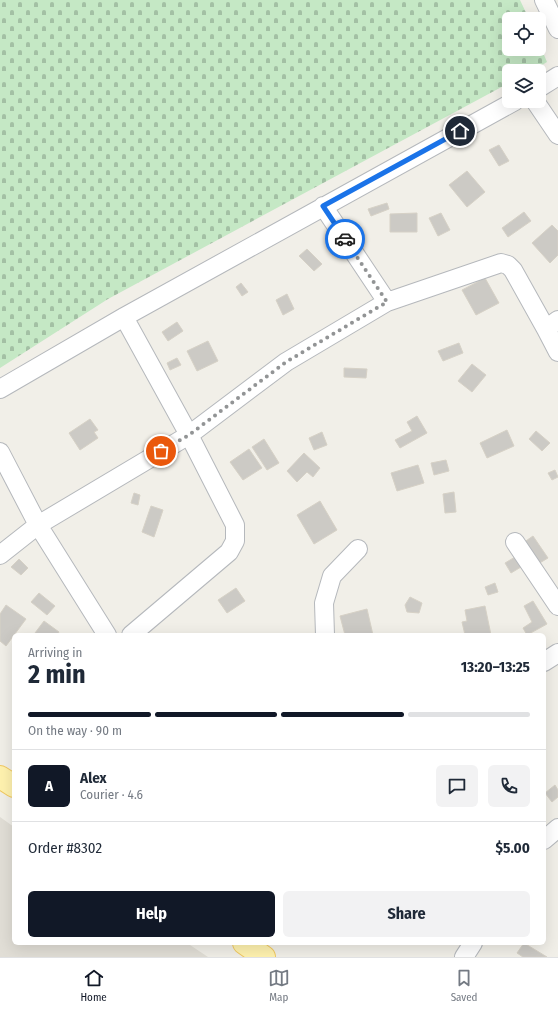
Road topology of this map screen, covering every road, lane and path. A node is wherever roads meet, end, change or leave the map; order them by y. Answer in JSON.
{"nodes":[{"id":1,"x":544,"y":0,"type":"edge"},
{"id":2,"x":558,"y":29,"type":"edge"},
{"id":3,"x":558,"y":76,"type":"edge"},
{"id":4,"x":546,"y":84,"type":"edge"},
{"id":5,"x":502,"y":108,"type":"edge"},
{"id":6,"x":540,"y":108,"type":"edge"},
{"id":7,"x":558,"y":135,"type":"edge"},
{"id":8,"x":323,"y":206,"type":"junction"},
{"id":9,"x":387,"y":302,"type":"junction"},
{"id":10,"x":124,"y":317,"type":"junction"},
{"id":11,"x":552,"y":324,"type":"edge"},
{"id":12,"x":558,"y":352,"type":"edge"},
{"id":13,"x":0,"y":389,"type":"edge"},
{"id":14,"x":189,"y":435,"type":"junction"},
{"id":15,"x":0,"y":452,"type":"edge"},
{"id":16,"x":38,"y":525,"type":"junction"},
{"id":17,"x":515,"y":542,"type":"dead end"},
{"id":18,"x":358,"y":549,"type":"dead end"},
{"id":19,"x":0,"y":556,"type":"edge"},
{"id":20,"x":558,"y":606,"type":"edge"},
{"id":21,"x":106,"y":633,"type":"edge"},
{"id":22,"x":133,"y":633,"type":"edge"},
{"id":23,"x":324,"y":633,"type":"edge"},
{"id":24,"x":558,"y":653,"type":"edge"},
{"id":25,"x":546,"y":661,"type":"edge"},
{"id":26,"x":0,"y":777,"type":"edge"},
{"id":27,"x":12,"y":785,"type":"edge"},
{"id":28,"x":558,"y":828,"type":"edge"},
{"id":29,"x":546,"y":838,"type":"edge"},
{"id":30,"x":472,"y":945,"type":"edge"},
{"id":31,"x":464,"y":957,"type":"edge"}],
"edges":[{"from":1,"to":2,"type":"street"},
{"from":3,"to":4,"type":"street"},
{"from":5,"to":8,"type":"street"},
{"from":6,"to":7,"type":"street"},
{"from":8,"to":9,"type":"street"},
{"from":8,"to":10,"type":"street"},
{"from":9,"to":11,"type":"street"},
{"from":9,"to":14,"type":"street"},
{"from":10,"to":13,"type":"street"},
{"from":10,"to":14,"type":"street"},
{"from":11,"to":12,"type":"street"},
{"from":14,"to":16,"type":"street"},
{"from":14,"to":22,"type":"street"},
{"from":15,"to":16,"type":"street"},
{"from":16,"to":19,"type":"street"},
{"from":16,"to":21,"type":"street"},
{"from":17,"to":20,"type":"street"},
{"from":18,"to":23,"type":"street"},
{"from":24,"to":25,"type":"street"},
{"from":26,"to":27,"type":"main road"},
{"from":28,"to":29,"type":"street"},
{"from":30,"to":31,"type":"street"}]}
